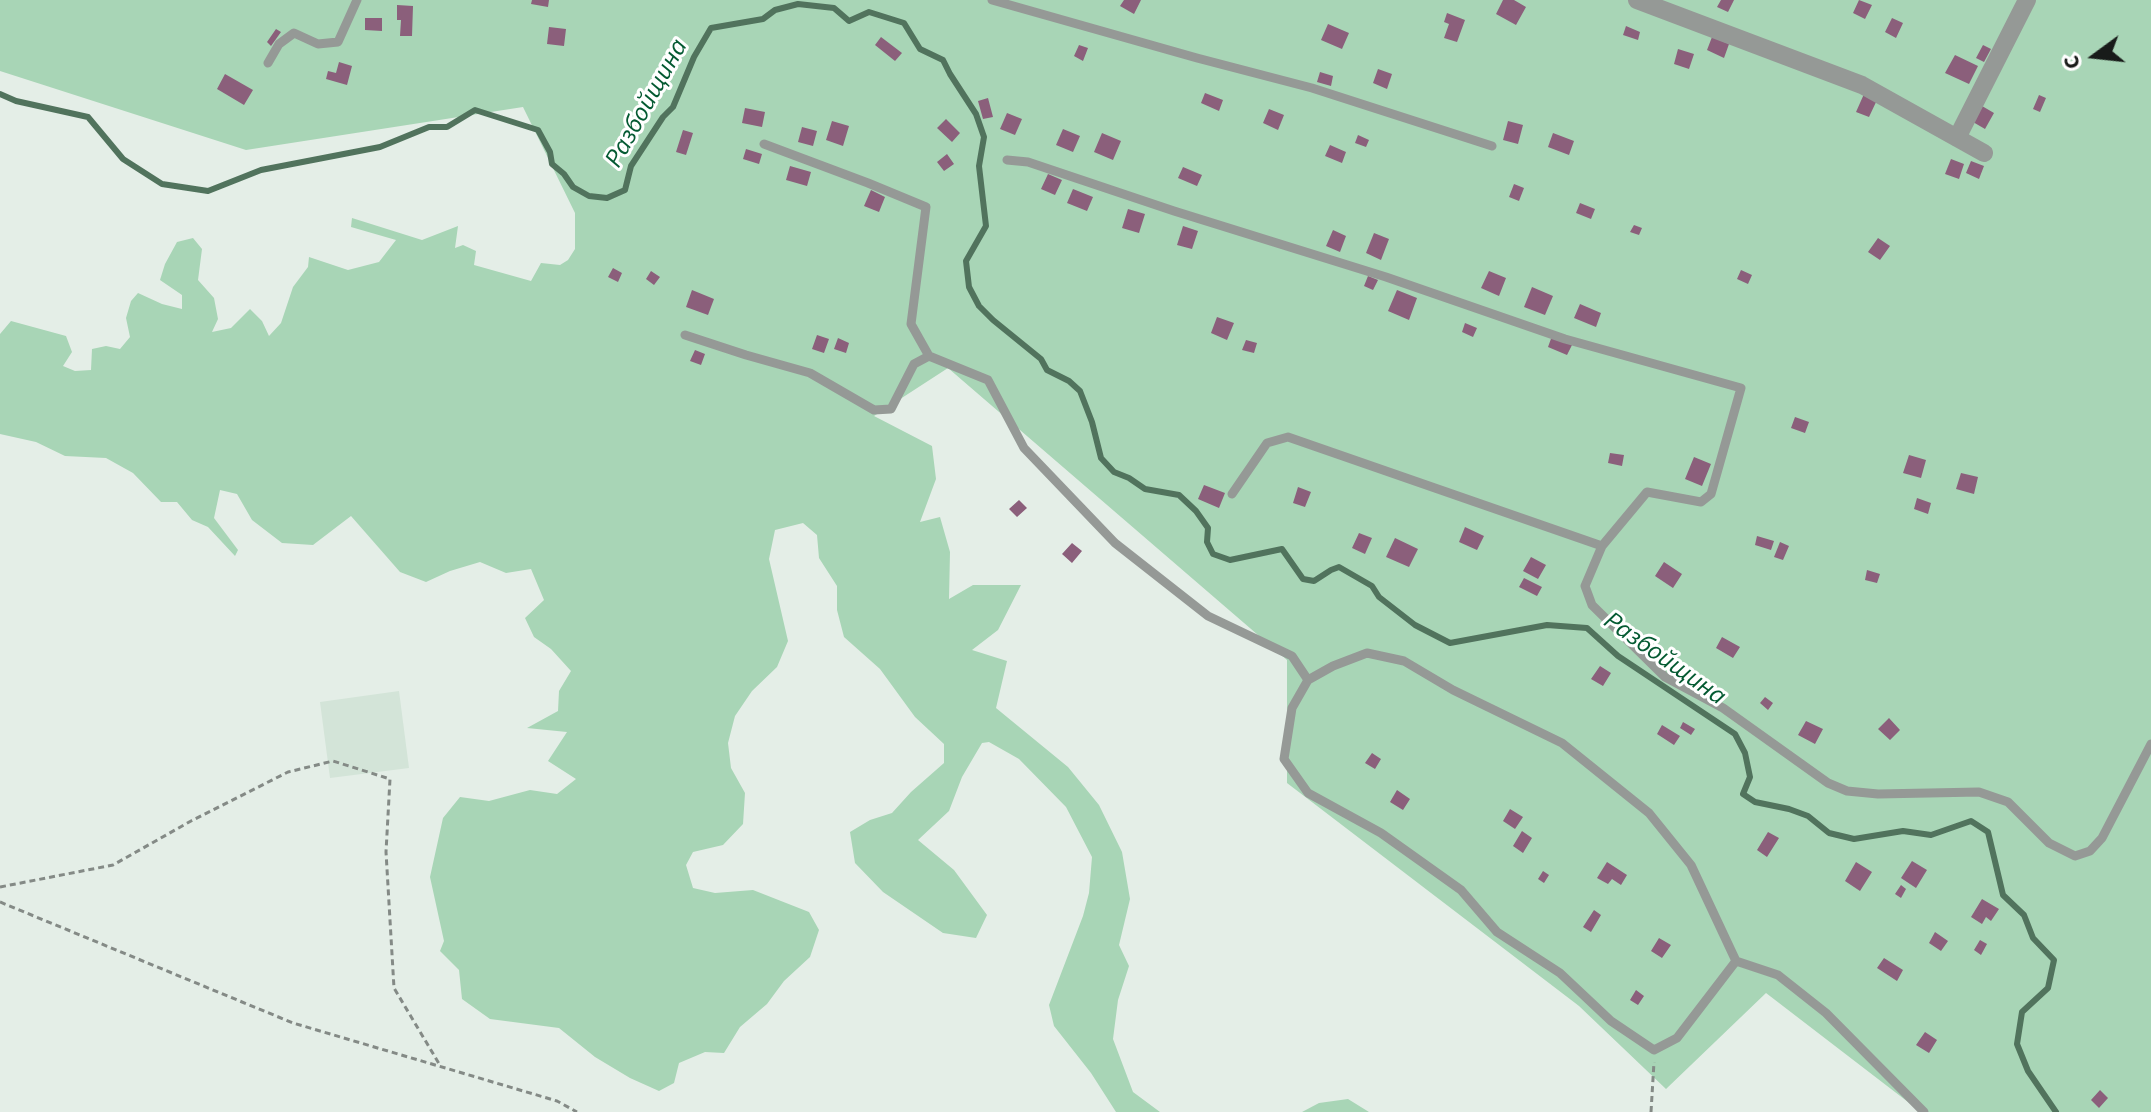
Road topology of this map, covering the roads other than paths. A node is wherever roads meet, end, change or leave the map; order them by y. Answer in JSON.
{"nodes":[{"id":1,"x":357,"y":0,"type":"edge"},
{"id":2,"x":992,"y":0,"type":"edge"},
{"id":3,"x":1637,"y":0,"type":"edge"},
{"id":4,"x":2027,"y":0,"type":"edge"},
{"id":5,"x":268,"y":63,"type":"dead end"},
{"id":6,"x":1957,"y":138,"type":"junction"},
{"id":7,"x":764,"y":144,"type":"dead end"},
{"id":8,"x":1492,"y":146,"type":"dead end"},
{"id":9,"x":1984,"y":153,"type":"dead end"},
{"id":10,"x":1007,"y":160,"type":"dead end"},
{"id":11,"x":685,"y":335,"type":"dead end"},
{"id":12,"x":929,"y":356,"type":"junction"},
{"id":13,"x":1232,"y":494,"type":"dead end"},
{"id":14,"x":1602,"y":546,"type":"junction"},
{"id":15,"x":1308,"y":680,"type":"junction"},
{"id":16,"x":2151,"y":744,"type":"edge"},
{"id":17,"x":1736,"y":961,"type":"junction"},
{"id":18,"x":1924,"y":1112,"type":"edge"}],
"edges":[{"from":1,"to":5,"type":"lane"},
{"from":2,"to":8,"type":"lane"},
{"from":3,"to":6,"type":"street"},
{"from":4,"to":6,"type":"street"},
{"from":6,"to":9,"type":"street"},
{"from":7,"to":12,"type":"lane"},
{"from":10,"to":14,"type":"lane"},
{"from":11,"to":12,"type":"lane"},
{"from":12,"to":15,"type":"lane"},
{"from":13,"to":14,"type":"lane"},
{"from":14,"to":16,"type":"lane"},
{"from":15,"to":17,"type":"lane"},
{"from":15,"to":17,"type":"lane"},
{"from":17,"to":18,"type":"lane"}]}
